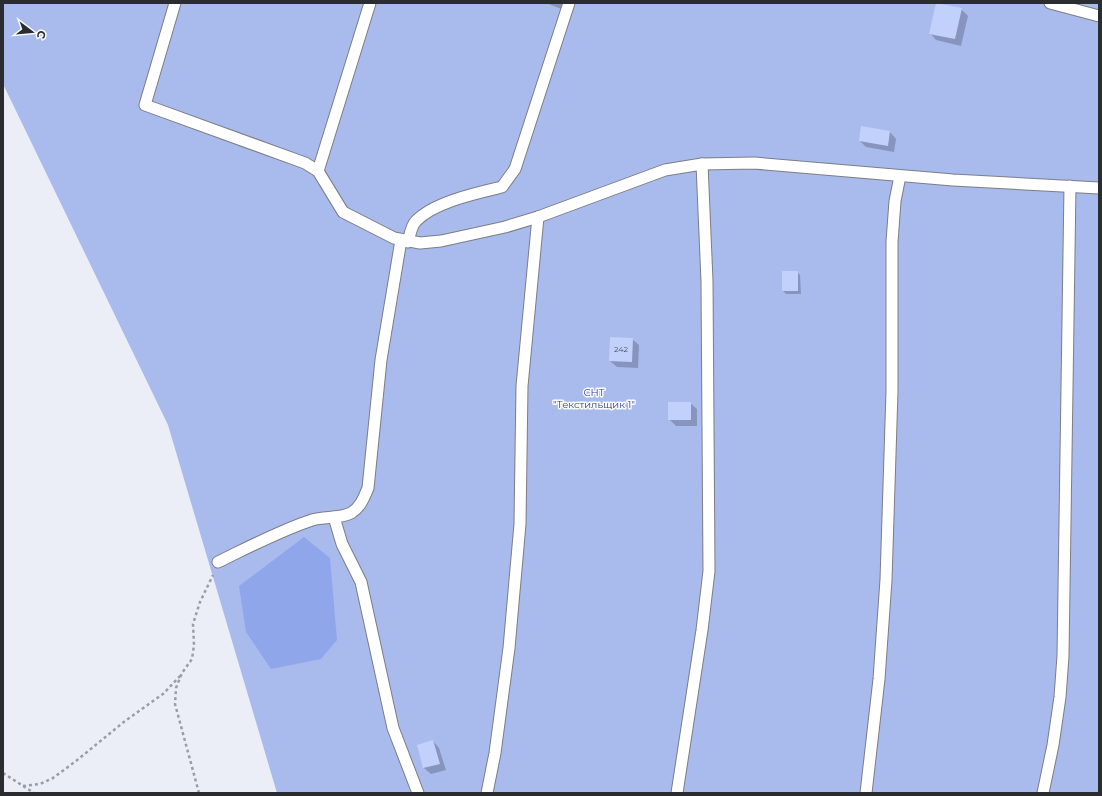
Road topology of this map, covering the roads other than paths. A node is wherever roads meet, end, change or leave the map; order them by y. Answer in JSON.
{"nodes":[{"id":1,"x":175,"y":3,"type":"edge"},
{"id":2,"x":370,"y":3,"type":"edge"},
{"id":3,"x":569,"y":3,"type":"edge"},
{"id":4,"x":1050,"y":3,"type":"edge"},
{"id":5,"x":1099,"y":16,"type":"edge"},
{"id":6,"x":702,"y":164,"type":"junction"},
{"id":7,"x":318,"y":171,"type":"junction"},
{"id":8,"x":900,"y":176,"type":"junction"},
{"id":9,"x":1070,"y":186,"type":"junction"},
{"id":10,"x":1099,"y":188,"type":"edge"},
{"id":11,"x":538,"y":217,"type":"junction"},
{"id":12,"x":404,"y":241,"type":"junction"},
{"id":13,"x":334,"y":517,"type":"junction"},
{"id":14,"x":218,"y":562,"type":"road end"},
{"id":15,"x":418,"y":793,"type":"edge"},
{"id":16,"x":487,"y":793,"type":"edge"},
{"id":17,"x":677,"y":793,"type":"edge"},
{"id":18,"x":866,"y":793,"type":"edge"},
{"id":19,"x":1043,"y":793,"type":"edge"}],
"edges":[{"from":1,"to":7,"type":"lane"},
{"from":2,"to":7,"type":"lane"},
{"from":3,"to":12,"type":"lane"},
{"from":4,"to":5,"type":"lane"},
{"from":6,"to":8,"type":"lane"},
{"from":6,"to":11,"type":"lane"},
{"from":6,"to":17,"type":"lane"},
{"from":7,"to":12,"type":"lane"},
{"from":8,"to":9,"type":"lane"},
{"from":8,"to":18,"type":"lane"},
{"from":9,"to":10,"type":"lane"},
{"from":9,"to":19,"type":"lane"},
{"from":11,"to":12,"type":"lane"},
{"from":11,"to":16,"type":"lane"},
{"from":12,"to":13,"type":"lane"},
{"from":13,"to":14,"type":"lane"},
{"from":13,"to":15,"type":"lane"}]}
